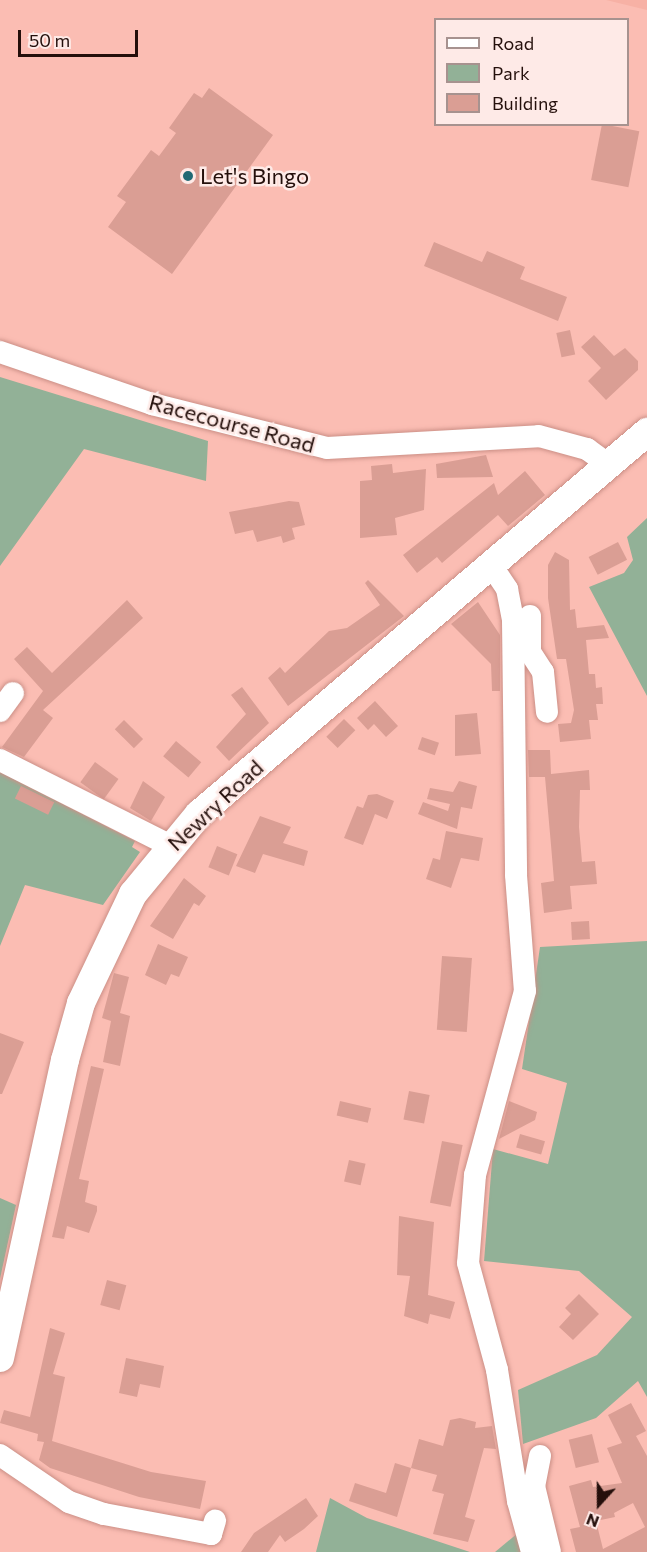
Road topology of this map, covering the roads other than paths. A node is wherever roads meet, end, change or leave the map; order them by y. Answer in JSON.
{"nodes":[{"id":1,"x":0,"y":352,"type":"edge"},
{"id":2,"x":647,"y":432,"type":"edge"},
{"id":3,"x":609,"y":465,"type":"junction"},
{"id":4,"x":491,"y":565,"type":"junction"},
{"id":5,"x":530,"y":616,"type":"dead end"},
{"id":6,"x":513,"y":686,"type":"junction"},
{"id":7,"x":545,"y":687,"type":"junction"},
{"id":8,"x":13,"y":693,"type":"dead end"},
{"id":9,"x":0,"y":711,"type":"edge"},
{"id":10,"x":547,"y":712,"type":"dead end"},
{"id":11,"x":0,"y":760,"type":"edge"},
{"id":12,"x":169,"y":845,"type":"junction"},
{"id":13,"x":0,"y":1358,"type":"edge"},
{"id":14,"x":0,"y":1455,"type":"edge"},
{"id":15,"x":540,"y":1456,"type":"dead end"},
{"id":16,"x":215,"y":1521,"type":"dead end"},
{"id":17,"x":532,"y":1552,"type":"edge"},
{"id":18,"x":550,"y":1552,"type":"edge"}],
"edges":[{"from":1,"to":3,"type":"street","name":"Racecourse Road"},
{"from":2,"to":3,"type":"main road","name":"Newry Road"},
{"from":3,"to":4,"type":"main road","name":"Newry Road"},
{"from":4,"to":6,"type":"street"},
{"from":4,"to":12,"type":"main road","name":"Newry Road"},
{"from":5,"to":7,"type":"street"},
{"from":6,"to":7,"type":"street"},
{"from":6,"to":17,"type":"street"},
{"from":7,"to":10,"type":"street"},
{"from":8,"to":9,"type":"street"},
{"from":11,"to":12,"type":"street"},
{"from":12,"to":13,"type":"main road","name":"Newry Road"},
{"from":14,"to":16,"type":"street"},
{"from":15,"to":18,"type":"street"}]}
